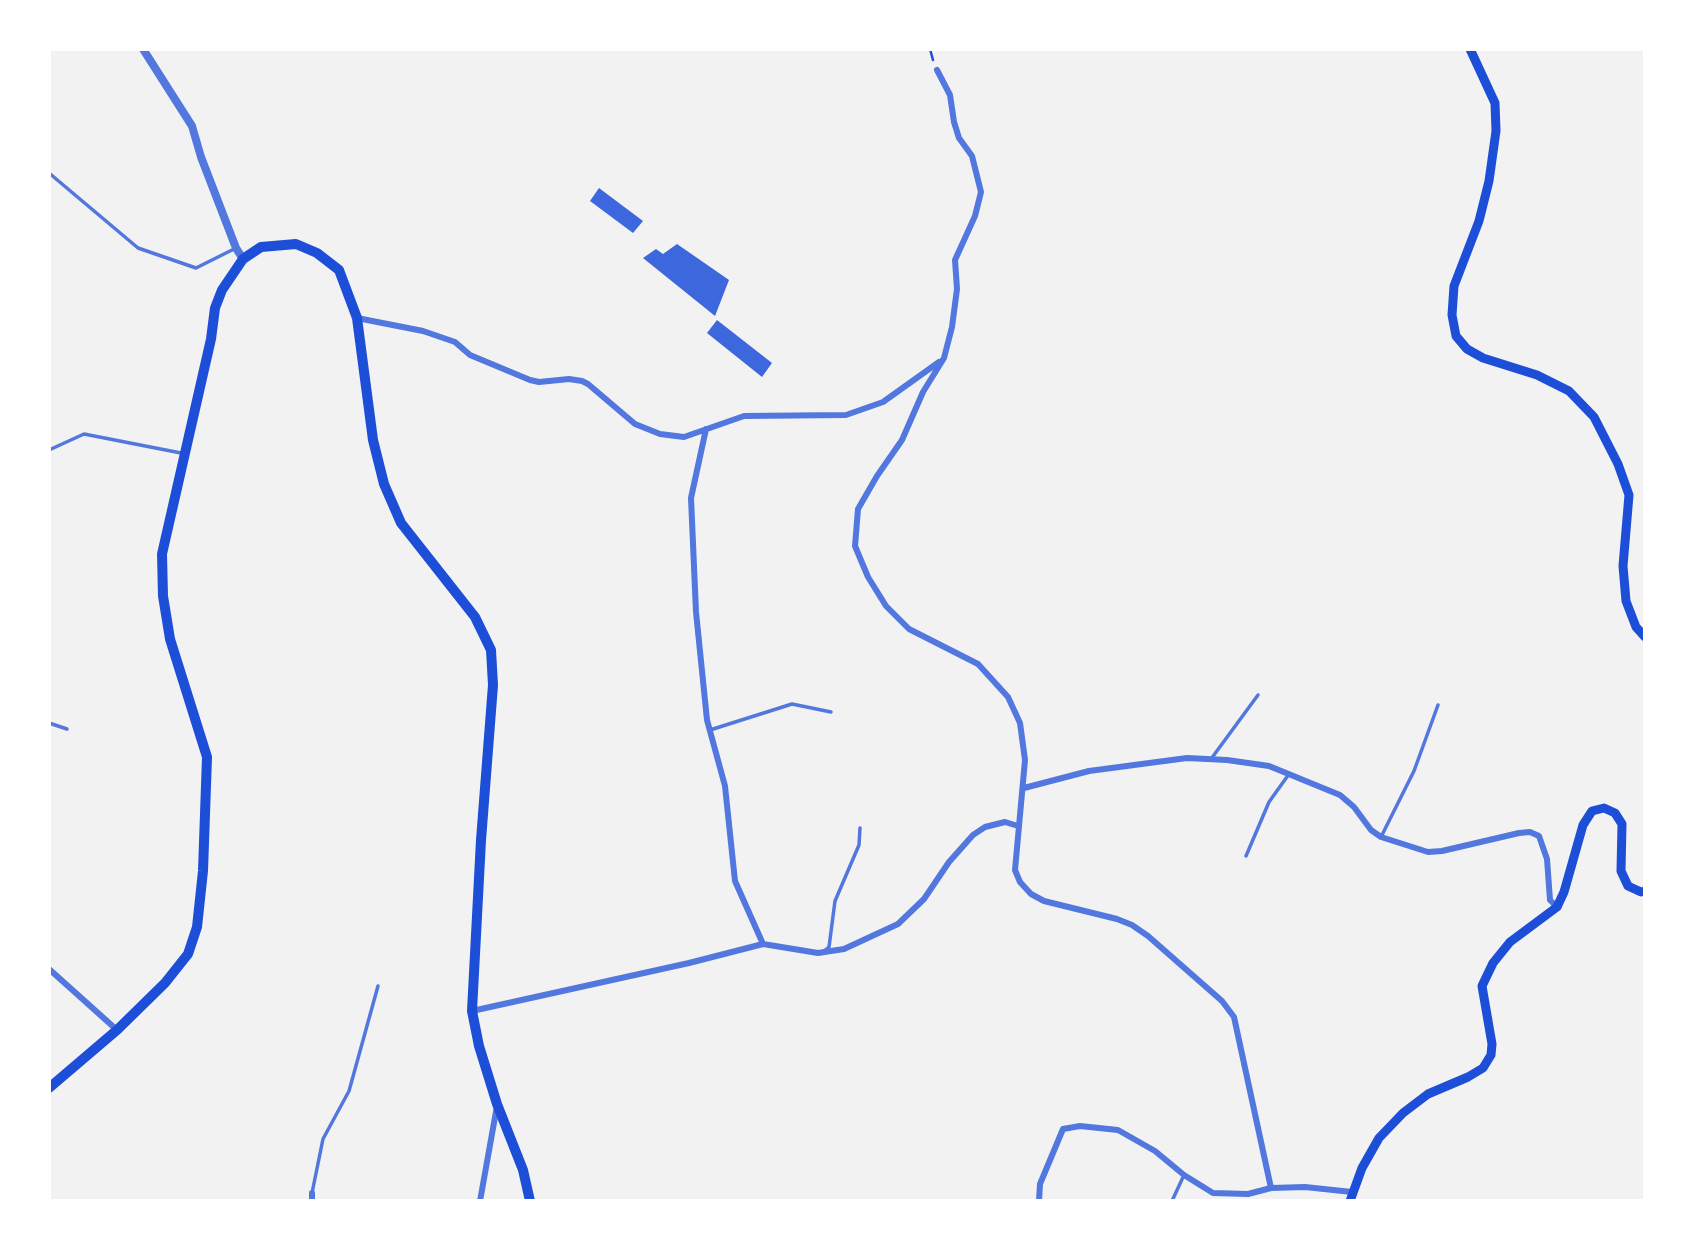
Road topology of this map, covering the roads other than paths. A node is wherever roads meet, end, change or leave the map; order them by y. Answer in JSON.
{"nodes":[{"id":1,"x":143,"y":49,"type":"edge"},
{"id":2,"x":1470,"y":49,"type":"edge"},
{"id":3,"x":937,"y":70,"type":"dead end"},
{"id":4,"x":49,"y":173,"type":"edge"},
{"id":5,"x":236,"y":248,"type":"junction"},
{"id":6,"x":243,"y":259,"type":"junction"},
{"id":7,"x":357,"y":318,"type":"junction"},
{"id":8,"x":944,"y":358,"type":"junction"},
{"id":9,"x":706,"y":429,"type":"junction"},
{"id":10,"x":49,"y":450,"type":"edge"},
{"id":11,"x":185,"y":454,"type":"junction"},
{"id":12,"x":1645,"y":638,"type":"edge"},
{"id":13,"x":1258,"y":695,"type":"dead end"},
{"id":14,"x":1438,"y":705,"type":"dead end"},
{"id":15,"x":831,"y":712,"type":"dead end"},
{"id":16,"x":49,"y":723,"type":"edge"},
{"id":17,"x":67,"y":729,"type":"dead end"},
{"id":18,"x":710,"y":730,"type":"junction"},
{"id":19,"x":1211,"y":759,"type":"junction"},
{"id":20,"x":1289,"y":774,"type":"junction"},
{"id":21,"x":1024,"y":788,"type":"junction"},
{"id":22,"x":1018,"y":826,"type":"junction"},
{"id":23,"x":860,"y":828,"type":"dead end"},
{"id":24,"x":1381,"y":837,"type":"junction"},
{"id":25,"x":1246,"y":856,"type":"dead end"},
{"id":26,"x":1645,"y":891,"type":"edge"},
{"id":27,"x":1557,"y":907,"type":"junction"},
{"id":28,"x":763,"y":944,"type":"junction"},
{"id":29,"x":824,"y":952,"type":"junction"},
{"id":30,"x":49,"y":969,"type":"edge"},
{"id":31,"x":378,"y":986,"type":"dead end"},
{"id":32,"x":472,"y":1011,"type":"junction"},
{"id":33,"x":117,"y":1030,"type":"junction"},
{"id":34,"x":49,"y":1088,"type":"edge"},
{"id":35,"x":497,"y":1104,"type":"junction"},
{"id":36,"x":1184,"y":1175,"type":"junction"},
{"id":37,"x":1271,"y":1188,"type":"junction"},
{"id":38,"x":1351,"y":1196,"type":"edge"},
{"id":39,"x":312,"y":1197,"type":"edge"},
{"id":40,"x":480,"y":1201,"type":"edge"},
{"id":41,"x":530,"y":1201,"type":"edge"},
{"id":42,"x":1038,"y":1201,"type":"edge"},
{"id":43,"x":1172,"y":1201,"type":"edge"}],
"edges":[{"from":1,"to":5,"type":"street"},
{"from":2,"to":12,"type":"main road"},
{"from":3,"to":8,"type":"street"},
{"from":4,"to":5,"type":"lane"},
{"from":5,"to":6,"type":"street"},
{"from":6,"to":7,"type":"main road"},
{"from":6,"to":11,"type":"main road"},
{"from":7,"to":9,"type":"street"},
{"from":7,"to":32,"type":"main road"},
{"from":8,"to":9,"type":"street"},
{"from":8,"to":21,"type":"street"},
{"from":9,"to":18,"type":"street"},
{"from":10,"to":11,"type":"lane"},
{"from":11,"to":33,"type":"main road"},
{"from":13,"to":19,"type":"lane"},
{"from":14,"to":24,"type":"lane"},
{"from":15,"to":18,"type":"lane"},
{"from":16,"to":17,"type":"lane"},
{"from":18,"to":28,"type":"street"},
{"from":19,"to":20,"type":"street"},
{"from":19,"to":21,"type":"street"},
{"from":20,"to":24,"type":"street"},
{"from":20,"to":25,"type":"lane"},
{"from":21,"to":22,"type":"street"},
{"from":22,"to":29,"type":"street"},
{"from":22,"to":37,"type":"street"},
{"from":23,"to":29,"type":"lane"},
{"from":24,"to":27,"type":"street"},
{"from":26,"to":27,"type":"main road"},
{"from":27,"to":38,"type":"main road"},
{"from":28,"to":29,"type":"street"},
{"from":28,"to":32,"type":"street"},
{"from":30,"to":33,"type":"street"},
{"from":31,"to":39,"type":"lane"},
{"from":32,"to":35,"type":"main road"},
{"from":33,"to":34,"type":"main road"},
{"from":35,"to":40,"type":"street"},
{"from":35,"to":41,"type":"main road"},
{"from":36,"to":37,"type":"street"},
{"from":36,"to":42,"type":"street"},
{"from":36,"to":43,"type":"lane"},
{"from":37,"to":38,"type":"street"}]}
